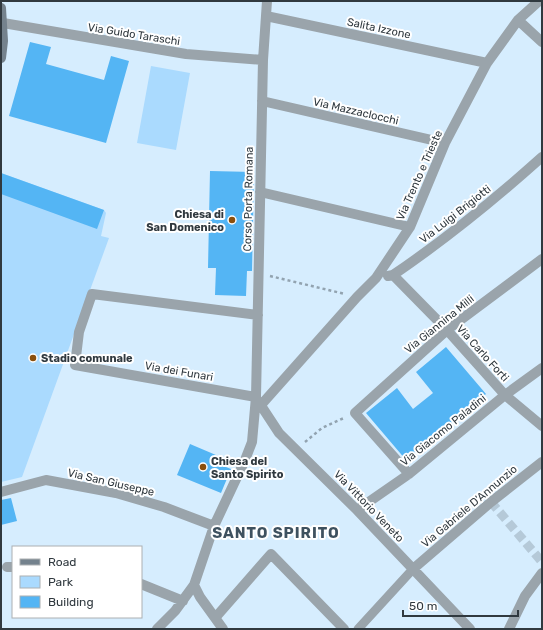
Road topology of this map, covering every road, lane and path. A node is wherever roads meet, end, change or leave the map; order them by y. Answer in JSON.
{"nodes":[{"id":1,"x":268,"y":1,"type":"edge"},
{"id":2,"x":539,"y":1,"type":"edge"},
{"id":3,"x":1,"y":8,"type":"edge"},
{"id":4,"x":266,"y":16,"type":"junction"},
{"id":5,"x":518,"y":20,"type":"junction"},
{"id":6,"x":3,"y":23,"type":"junction"},
{"id":7,"x":542,"y":42,"type":"edge"},
{"id":8,"x":1,"y":58,"type":"edge"},
{"id":9,"x":263,"y":60,"type":"junction"},
{"id":10,"x":487,"y":63,"type":"junction"},
{"id":11,"x":262,"y":101,"type":"junction"},
{"id":12,"x":445,"y":143,"type":"junction"},
{"id":13,"x":542,"y":157,"type":"edge"},
{"id":14,"x":260,"y":192,"type":"junction"},
{"id":15,"x":410,"y":227,"type":"junction"},
{"id":16,"x":542,"y":259,"type":"edge"},
{"id":17,"x":259,"y":273,"type":"junction"},
{"id":18,"x":393,"y":274,"type":"junction"},
{"id":19,"x":376,"y":278,"type":"junction"},
{"id":20,"x":357,"y":296,"type":"junction"},
{"id":21,"x":258,"y":315,"type":"junction"},
{"id":22,"x":447,"y":330,"type":"junction"},
{"id":23,"x":542,"y":368,"type":"edge"},
{"id":24,"x":505,"y":395,"type":"junction"},
{"id":25,"x":259,"y":401,"type":"junction"},
{"id":26,"x":356,"y":412,"type":"junction"},
{"id":27,"x":542,"y":426,"type":"edge"},
{"id":28,"x":297,"y":449,"type":"junction"},
{"id":29,"x":542,"y":462,"type":"edge"},
{"id":30,"x":409,"y":474,"type":"junction"},
{"id":31,"x":1,"y":492,"type":"edge"},
{"id":32,"x":357,"y":510,"type":"junction"},
{"id":33,"x":214,"y":526,"type":"junction"},
{"id":34,"x":413,"y":569,"type":"junction"},
{"id":35,"x":542,"y":573,"type":"edge"},
{"id":36,"x":142,"y":584,"type":"edge"},
{"id":37,"x":194,"y":585,"type":"junction"},
{"id":38,"x":183,"y":601,"type":"junction"},
{"id":39,"x":215,"y":618,"type":"junction"},
{"id":40,"x":157,"y":629,"type":"edge"},
{"id":41,"x":223,"y":629,"type":"edge"},
{"id":42,"x":344,"y":629,"type":"edge"},
{"id":43,"x":358,"y":629,"type":"edge"},
{"id":44,"x":470,"y":629,"type":"edge"},
{"id":45,"x":509,"y":629,"type":"edge"}],
"edges":[{"from":1,"to":4,"type":"street","name":"Corso Porta Romana"},
{"from":2,"to":5,"type":"street","name":"Via Trento e Trieste"},
{"from":3,"to":6,"type":"main road"},
{"from":4,"to":9,"type":"street","name":"Corso Porta Romana"},
{"from":4,"to":10,"type":"street","name":"Salita Izzone"},
{"from":5,"to":7,"type":"street"},
{"from":5,"to":10,"type":"street","name":"Via Trento e Trieste"},
{"from":6,"to":8,"type":"main road"},
{"from":6,"to":9,"type":"street","name":"Via Guido Taraschi"},
{"from":9,"to":11,"type":"street","name":"Corso Porta Romana"},
{"from":10,"to":12,"type":"street","name":"Via Trento e Trieste"},
{"from":11,"to":12,"type":"street","name":"Via Mazzaclocchi"},
{"from":11,"to":14,"type":"street","name":"Corso Porta Romana"},
{"from":12,"to":15,"type":"street","name":"Via Trento e Trieste"},
{"from":13,"to":18,"type":"street","name":"Via Luigi Brigiotti"},
{"from":14,"to":15,"type":"street"},
{"from":14,"to":17,"type":"street","name":"Corso Porta Romana"},
{"from":15,"to":19,"type":"street","name":"Via Trento e Trieste"},
{"from":16,"to":22,"type":"street","name":"Via Giannina Milli"},
{"from":17,"to":20,"type":"path"},
{"from":17,"to":21,"type":"street","name":"Corso Porta Romana"},
{"from":18,"to":19,"type":"street","name":"Via Luigi Brigiotti"},
{"from":18,"to":22,"type":"street","name":"Via Carlo Forti"},
{"from":19,"to":20,"type":"street","name":"Via Trento e Trieste"},
{"from":20,"to":25,"type":"street","name":"Via Trento e Trieste"},
{"from":21,"to":25,"type":"street","name":"Corso Porta Romana"},
{"from":21,"to":25,"type":"street","name":"Via dei Funari"},
{"from":22,"to":24,"type":"street","name":"Via Carlo Forti"},
{"from":22,"to":26,"type":"street","name":"Via Giannina Milli"},
{"from":23,"to":24,"type":"street","name":"Via Giacomo Paladini"},
{"from":24,"to":27,"type":"street","name":"Via Carlo Forti"},
{"from":24,"to":30,"type":"street","name":"Via Giacomo Paladini"},
{"from":25,"to":28,"type":"street","name":"Via Vittorio Veneto"},
{"from":25,"to":33,"type":"street","name":"Corso Porta Romana"},
{"from":26,"to":28,"type":"path"},
{"from":26,"to":30,"type":"street"},
{"from":28,"to":32,"type":"street","name":"Via Vittorio Veneto"},
{"from":29,"to":34,"type":"street","name":"Via Gabriele D'Annunzio"},
{"from":30,"to":32,"type":"street","name":"Via Giacomo Paladini"},
{"from":31,"to":33,"type":"street","name":"Via San Giuseppe"},
{"from":32,"to":34,"type":"street","name":"Via Vittorio Veneto"},
{"from":33,"to":37,"type":"street","name":"Corso Porta Romana"},
{"from":34,"to":43,"type":"street"},
{"from":34,"to":44,"type":"street","name":"Via Vittorio Veneto"},
{"from":35,"to":45,"type":"street"},
{"from":36,"to":38,"type":"street"},
{"from":37,"to":38,"type":"street","name":"Corso Porta Romana"},
{"from":37,"to":39,"type":"street"},
{"from":38,"to":40,"type":"street","name":"Corso Porta Romana"},
{"from":39,"to":41,"type":"street"},
{"from":39,"to":42,"type":"street"}]}
